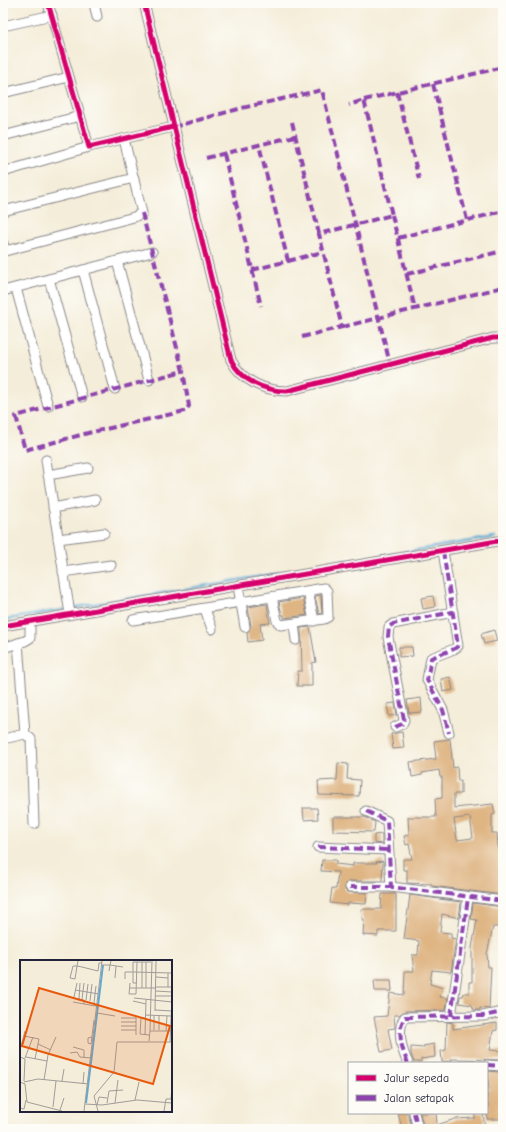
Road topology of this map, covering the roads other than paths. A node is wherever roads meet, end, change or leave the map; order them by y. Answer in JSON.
{"nodes":[{"id":1,"x":48,"y":3,"type":"edge"},
{"id":2,"x":94,"y":3,"type":"edge"},
{"id":3,"x":144,"y":3,"type":"edge"},
{"id":4,"x":52,"y":15,"type":"junction"},
{"id":5,"x":97,"y":18,"type":"dead end"},
{"id":6,"x":3,"y":26,"type":"edge"},
{"id":7,"x":69,"y":77,"type":"junction"},
{"id":8,"x":3,"y":93,"type":"edge"},
{"id":9,"x":80,"y":116,"type":"junction"},
{"id":10,"x":173,"y":127,"type":"junction"},
{"id":11,"x":3,"y":136,"type":"edge"},
{"id":12,"x":124,"y":139,"type":"junction"},
{"id":13,"x":89,"y":147,"type":"junction"},
{"id":14,"x":3,"y":172,"type":"edge"},
{"id":15,"x":134,"y":178,"type":"junction"},
{"id":16,"x":3,"y":211,"type":"edge"},
{"id":17,"x":3,"y":243,"type":"edge"},
{"id":18,"x":152,"y":252,"type":"dead end"},
{"id":19,"x":117,"y":261,"type":"junction"},
{"id":20,"x":83,"y":270,"type":"junction"},
{"id":21,"x":49,"y":279,"type":"junction"},
{"id":22,"x":16,"y":288,"type":"junction"},
{"id":23,"x":3,"y":291,"type":"edge"},
{"id":24,"x":503,"y":338,"type":"edge"},
{"id":25,"x":149,"y":380,"type":"dead end"},
{"id":26,"x":115,"y":389,"type":"dead end"},
{"id":27,"x":82,"y":397,"type":"dead end"},
{"id":28,"x":48,"y":406,"type":"dead end"},
{"id":29,"x":46,"y":460,"type":"dead end"},
{"id":30,"x":88,"y":468,"type":"dead end"},
{"id":31,"x":48,"y":474,"type":"junction"},
{"id":32,"x":95,"y":500,"type":"dead end"},
{"id":33,"x":54,"y":508,"type":"junction"},
{"id":34,"x":104,"y":533,"type":"dead end"},
{"id":35,"x":58,"y":539,"type":"junction"},
{"id":36,"x":503,"y":540,"type":"edge"},
{"id":37,"x":443,"y":551,"type":"junction"},
{"id":38,"x":111,"y":566,"type":"dead end"},
{"id":39,"x":63,"y":572,"type":"junction"},
{"id":40,"x":238,"y":586,"type":"junction"},
{"id":41,"x":308,"y":591,"type":"junction"},
{"id":42,"x":272,"y":597,"type":"junction"},
{"id":43,"x":240,"y":602,"type":"junction"},
{"id":44,"x":205,"y":609,"type":"junction"},
{"id":45,"x":69,"y":610,"type":"junction"},
{"id":46,"x":453,"y":612,"type":"junction"},
{"id":47,"x":173,"y":614,"type":"junction"},
{"id":48,"x":133,"y":620,"type":"dead end"},
{"id":49,"x":30,"y":621,"type":"junction"},
{"id":50,"x":314,"y":621,"type":"junction"},
{"id":51,"x":176,"y":623,"type":"dead end"},
{"id":52,"x":294,"y":624,"type":"junction"},
{"id":53,"x":3,"y":626,"type":"edge"},
{"id":54,"x":246,"y":627,"type":"dead end"},
{"id":55,"x":212,"y":629,"type":"dead end"},
{"id":56,"x":296,"y":640,"type":"dead end"},
{"id":57,"x":18,"y":643,"type":"junction"},
{"id":58,"x":3,"y":648,"type":"edge"},
{"id":59,"x":395,"y":727,"type":"dead end"},
{"id":60,"x":449,"y":733,"type":"dead end"},
{"id":61,"x":24,"y":734,"type":"junction"},
{"id":62,"x":3,"y":739,"type":"edge"},
{"id":63,"x":366,"y":811,"type":"dead end"},
{"id":64,"x":34,"y":824,"type":"dead end"},
{"id":65,"x":318,"y":847,"type":"dead end"},
{"id":66,"x":388,"y":850,"type":"junction"},
{"id":67,"x":350,"y":887,"type":"dead end"},
{"id":68,"x":391,"y":887,"type":"junction"},
{"id":69,"x":468,"y":898,"type":"junction"},
{"id":70,"x":503,"y":901,"type":"edge"},
{"id":71,"x":503,"y":1012,"type":"edge"},
{"id":72,"x":451,"y":1016,"type":"junction"},
{"id":73,"x":408,"y":1062,"type":"edge"},
{"id":74,"x":488,"y":1065,"type":"edge"},
{"id":75,"x":503,"y":1066,"type":"edge"},
{"id":76,"x":414,"y":1114,"type":"edge"},
{"id":77,"x":418,"y":1129,"type":"edge"}],
"edges":[{"from":1,"to":4,"type":"street"},
{"from":2,"to":5,"type":"street"},
{"from":3,"to":10,"type":"street"},
{"from":4,"to":6,"type":"street"},
{"from":4,"to":7,"type":"street"},
{"from":7,"to":8,"type":"street"},
{"from":7,"to":9,"type":"street"},
{"from":9,"to":11,"type":"street"},
{"from":9,"to":13,"type":"street"},
{"from":10,"to":12,"type":"street"},
{"from":10,"to":24,"type":"street"},
{"from":12,"to":13,"type":"street"},
{"from":12,"to":15,"type":"street"},
{"from":13,"to":14,"type":"street"},
{"from":15,"to":16,"type":"street"},
{"from":15,"to":17,"type":"street"},
{"from":18,"to":19,"type":"street"},
{"from":19,"to":20,"type":"street"},
{"from":19,"to":25,"type":"street"},
{"from":20,"to":21,"type":"street"},
{"from":20,"to":26,"type":"street"},
{"from":21,"to":22,"type":"street"},
{"from":21,"to":27,"type":"street"},
{"from":22,"to":23,"type":"street"},
{"from":22,"to":28,"type":"street"},
{"from":29,"to":31,"type":"street"},
{"from":30,"to":31,"type":"street"},
{"from":31,"to":33,"type":"street"},
{"from":32,"to":33,"type":"street"},
{"from":33,"to":35,"type":"street"},
{"from":34,"to":35,"type":"street"},
{"from":35,"to":39,"type":"street"},
{"from":36,"to":37,"type":"street"},
{"from":37,"to":40,"type":"street"},
{"from":37,"to":46,"type":"street"},
{"from":38,"to":39,"type":"street"},
{"from":39,"to":45,"type":"street"},
{"from":40,"to":43,"type":"street"},
{"from":40,"to":45,"type":"street"},
{"from":41,"to":42,"type":"street"},
{"from":41,"to":50,"type":"street"},
{"from":41,"to":50,"type":"street"},
{"from":42,"to":43,"type":"street"},
{"from":42,"to":52,"type":"street"},
{"from":43,"to":44,"type":"street"},
{"from":43,"to":54,"type":"street"},
{"from":44,"to":47,"type":"street"},
{"from":44,"to":55,"type":"street"},
{"from":45,"to":49,"type":"street"},
{"from":46,"to":59,"type":"street"},
{"from":46,"to":60,"type":"street"},
{"from":47,"to":48,"type":"street"},
{"from":47,"to":51,"type":"street"},
{"from":49,"to":53,"type":"street"},
{"from":49,"to":57,"type":"street"},
{"from":50,"to":52,"type":"street"},
{"from":52,"to":56,"type":"street"},
{"from":57,"to":58,"type":"street"},
{"from":57,"to":61,"type":"street"},
{"from":61,"to":62,"type":"street"},
{"from":61,"to":64,"type":"street"},
{"from":63,"to":66,"type":"street"},
{"from":65,"to":66,"type":"street"},
{"from":66,"to":68,"type":"street"},
{"from":67,"to":68,"type":"street"},
{"from":68,"to":69,"type":"street"},
{"from":69,"to":70,"type":"street"},
{"from":69,"to":72,"type":"street"},
{"from":71,"to":72,"type":"street"},
{"from":72,"to":73,"type":"street"},
{"from":74,"to":75,"type":"street"},
{"from":76,"to":77,"type":"street"}]}
